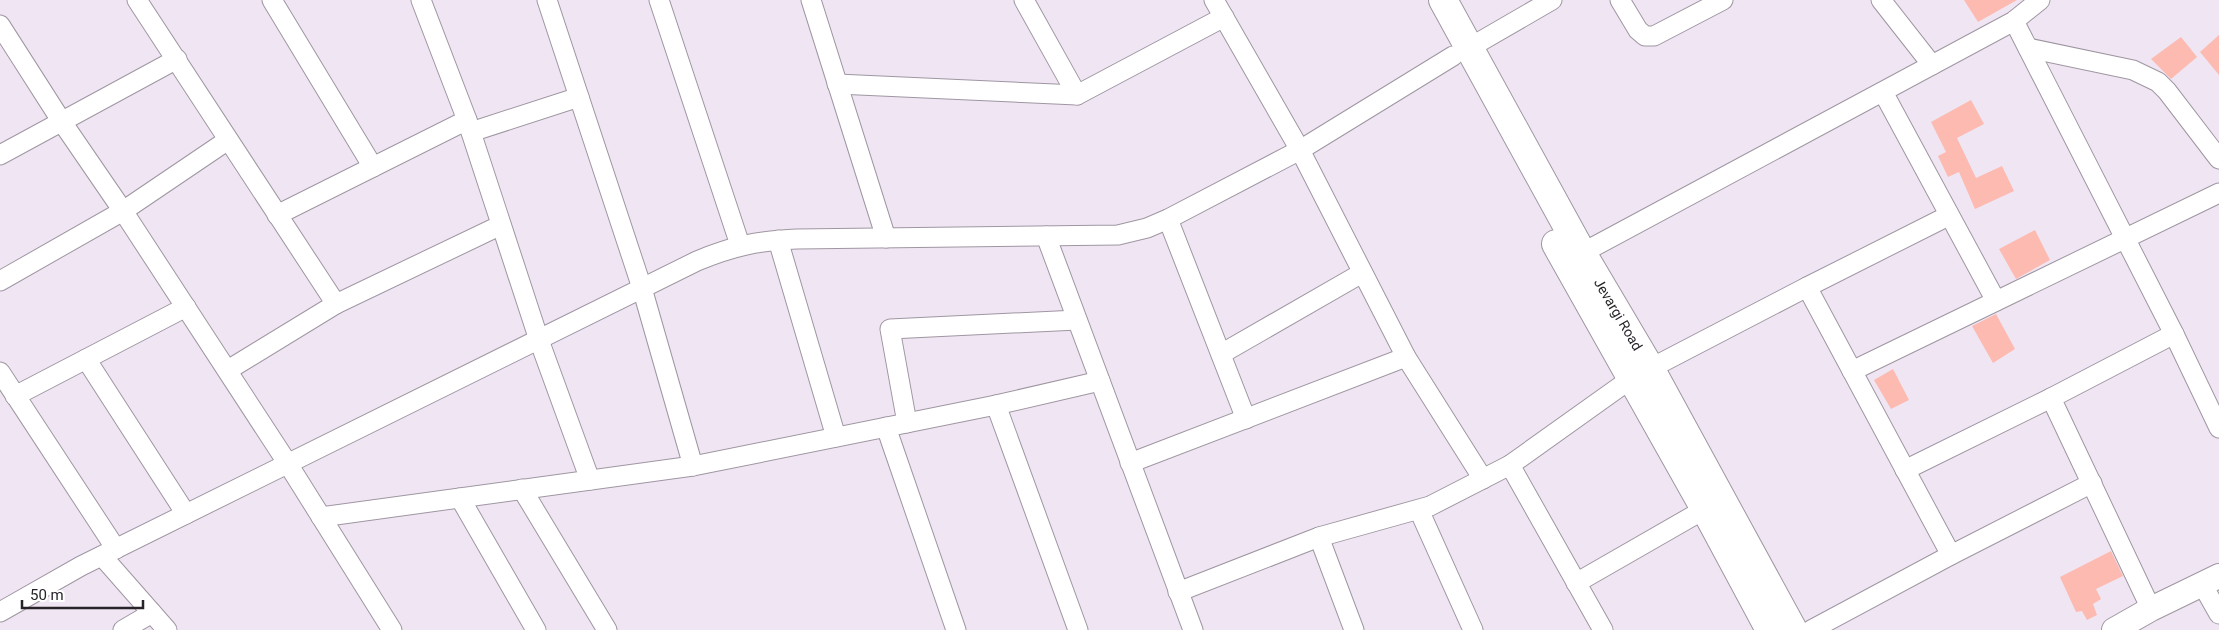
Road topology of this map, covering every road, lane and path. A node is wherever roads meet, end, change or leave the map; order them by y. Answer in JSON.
{"nodes":[{"id":1,"x":137,"y":0,"type":"edge"},
{"id":2,"x":272,"y":0,"type":"edge"},
{"id":3,"x":547,"y":0,"type":"edge"},
{"id":4,"x":659,"y":0,"type":"edge"},
{"id":5,"x":811,"y":0,"type":"edge"},
{"id":6,"x":1024,"y":0,"type":"edge"},
{"id":7,"x":1214,"y":0,"type":"edge"},
{"id":8,"x":1422,"y":0,"type":"edge"},
{"id":9,"x":1443,"y":0,"type":"edge"},
{"id":10,"x":1552,"y":0,"type":"edge"},
{"id":11,"x":1620,"y":0,"type":"edge"},
{"id":12,"x":1723,"y":0,"type":"edge"},
{"id":13,"x":1881,"y":0,"type":"edge"},
{"id":14,"x":2040,"y":0,"type":"edge"},
{"id":15,"x":427,"y":2,"type":"edge"},
{"id":16,"x":1224,"y":17,"type":"junction"},
{"id":17,"x":2014,"y":21,"type":"junction"},
{"id":18,"x":0,"y":25,"type":"edge"},
{"id":19,"x":2028,"y":48,"type":"junction"},
{"id":20,"x":1461,"y":52,"type":"junction"},
{"id":21,"x":177,"y":59,"type":"junction"},
{"id":22,"x":1932,"y":65,"type":"junction"},
{"id":23,"x":837,"y":84,"type":"junction"},
{"id":24,"x":1883,"y":92,"type":"junction"},
{"id":25,"x":1077,"y":95,"type":"junction"},
{"id":26,"x":579,"y":97,"type":"junction"},
{"id":27,"x":62,"y":122,"type":"junction"},
{"id":28,"x":469,"y":126,"type":"junction"},
{"id":29,"x":228,"y":140,"type":"junction"},
{"id":30,"x":1300,"y":150,"type":"junction"},
{"id":31,"x":0,"y":155,"type":"edge"},
{"id":32,"x":2219,"y":159,"type":"edge"},
{"id":33,"x":373,"y":167,"type":"junction"},
{"id":34,"x":2219,"y":193,"type":"edge"},
{"id":35,"x":123,"y":211,"type":"junction"},
{"id":36,"x":277,"y":215,"type":"junction"},
{"id":37,"x":1948,"y":216,"type":"junction"},
{"id":38,"x":1168,"y":219,"type":"junction"},
{"id":39,"x":501,"y":225,"type":"junction"},
{"id":40,"x":1046,"y":236,"type":"junction"},
{"id":41,"x":886,"y":238,"type":"junction"},
{"id":42,"x":2125,"y":239,"type":"junction"},
{"id":43,"x":778,"y":240,"type":"junction"},
{"id":44,"x":740,"y":245,"type":"junction"},
{"id":45,"x":1582,"y":253,"type":"junction"},
{"id":46,"x":1362,"y":272,"type":"junction"},
{"id":47,"x":0,"y":281,"type":"edge"},
{"id":48,"x":1807,"y":287,"type":"junction"},
{"id":49,"x":642,"y":288,"type":"junction"},
{"id":50,"x":1996,"y":301,"type":"junction"},
{"id":51,"x":336,"y":304,"type":"junction"},
{"id":52,"x":186,"y":307,"type":"junction"},
{"id":53,"x":1077,"y":320,"type":"junction"},
{"id":54,"x":2174,"y":334,"type":"junction"},
{"id":55,"x":539,"y":340,"type":"junction"},
{"id":56,"x":1221,"y":354,"type":"junction"},
{"id":57,"x":1406,"y":357,"type":"junction"},
{"id":58,"x":86,"y":359,"type":"junction"},
{"id":59,"x":228,"y":370,"type":"junction"},
{"id":60,"x":1852,"y":371,"type":"junction"},
{"id":61,"x":0,"y":372,"type":"edge"},
{"id":62,"x":1641,"y":373,"type":"junction"},
{"id":63,"x":1100,"y":381,"type":"junction"},
{"id":64,"x":15,"y":396,"type":"junction"},
{"id":65,"x":2051,"y":398,"type":"junction"},
{"id":66,"x":996,"y":405,"type":"junction"},
{"id":67,"x":1246,"y":418,"type":"junction"},
{"id":68,"x":907,"y":423,"type":"junction"},
{"id":69,"x":886,"y":427,"type":"junction"},
{"id":70,"x":2219,"y":428,"type":"edge"},
{"id":71,"x":836,"y":437,"type":"junction"},
{"id":72,"x":1130,"y":463,"type":"junction"},
{"id":73,"x":288,"y":464,"type":"junction"},
{"id":74,"x":1510,"y":465,"type":"junction"},
{"id":75,"x":693,"y":466,"type":"junction"},
{"id":76,"x":1905,"y":470,"type":"junction"},
{"id":77,"x":1483,"y":478,"type":"junction"},
{"id":78,"x":590,"y":480,"type":"junction"},
{"id":79,"x":2092,"y":484,"type":"junction"},
{"id":80,"x":522,"y":489,"type":"junction"},
{"id":81,"x":460,"y":498,"type":"junction"},
{"id":82,"x":1705,"y":509,"type":"junction"},
{"id":83,"x":1419,"y":510,"type":"junction"},
{"id":84,"x":186,"y":514,"type":"junction"},
{"id":85,"x":321,"y":517,"type":"junction"},
{"id":86,"x":1319,"y":537,"type":"junction"},
{"id":87,"x":109,"y":552,"type":"junction"},
{"id":88,"x":1951,"y":555,"type":"junction"},
{"id":89,"x":2211,"y":580,"type":"edge"},
{"id":90,"x":1576,"y":583,"type":"junction"},
{"id":91,"x":1178,"y":592,"type":"junction"},
{"id":92,"x":2151,"y":609,"type":"junction"},
{"id":93,"x":0,"y":612,"type":"edge"},
{"id":94,"x":152,"y":613,"type":"junction"},
{"id":95,"x":2219,"y":614,"type":"edge"},
{"id":96,"x":123,"y":630,"type":"edge"},
{"id":97,"x":166,"y":630,"type":"edge"},
{"id":98,"x":392,"y":630,"type":"edge"},
{"id":99,"x":536,"y":630,"type":"edge"},
{"id":100,"x":607,"y":630,"type":"edge"},
{"id":101,"x":956,"y":630,"type":"edge"},
{"id":102,"x":1078,"y":630,"type":"edge"},
{"id":103,"x":1193,"y":630,"type":"edge"},
{"id":104,"x":1354,"y":630,"type":"edge"},
{"id":105,"x":1473,"y":630,"type":"edge"},
{"id":106,"x":1603,"y":630,"type":"edge"},
{"id":107,"x":1770,"y":630,"type":"edge"},
{"id":108,"x":1793,"y":630,"type":"edge"},
{"id":109,"x":1811,"y":630,"type":"edge"},
{"id":110,"x":2116,"y":630,"type":"edge"}],
"edges":[{"from":1,"to":21,"type":"street"},
{"from":2,"to":33,"type":"street"},
{"from":3,"to":26,"type":"street"},
{"from":4,"to":44,"type":"street"},
{"from":5,"to":23,"type":"street"},
{"from":6,"to":25,"type":"street"},
{"from":7,"to":16,"type":"street"},
{"from":8,"to":20,"type":"main road"},
{"from":9,"to":20,"type":"main road","name":"Jevargi Road"},
{"from":10,"to":20,"type":"street"},
{"from":11,"to":12,"type":"street"},
{"from":13,"to":22,"type":"street"},
{"from":14,"to":17,"type":"street"},
{"from":15,"to":28,"type":"street"},
{"from":16,"to":25,"type":"street"},
{"from":16,"to":30,"type":"street"},
{"from":17,"to":19,"type":"street"},
{"from":17,"to":22,"type":"street"},
{"from":18,"to":27,"type":"street"},
{"from":19,"to":32,"type":"street"},
{"from":19,"to":42,"type":"street"},
{"from":20,"to":30,"type":"street"},
{"from":20,"to":45,"type":"main road","name":"Jevargi Road"},
{"from":20,"to":62,"type":"main road"},
{"from":21,"to":27,"type":"street"},
{"from":21,"to":29,"type":"street"},
{"from":22,"to":24,"type":"street"},
{"from":23,"to":25,"type":"street"},
{"from":23,"to":41,"type":"street"},
{"from":24,"to":37,"type":"street"},
{"from":24,"to":45,"type":"street"},
{"from":26,"to":28,"type":"street"},
{"from":26,"to":49,"type":"street"},
{"from":27,"to":31,"type":"street"},
{"from":27,"to":35,"type":"street"},
{"from":28,"to":33,"type":"street"},
{"from":28,"to":39,"type":"street"},
{"from":29,"to":35,"type":"street"},
{"from":29,"to":36,"type":"street"},
{"from":30,"to":38,"type":"street"},
{"from":30,"to":46,"type":"street"},
{"from":33,"to":36,"type":"street"},
{"from":34,"to":42,"type":"street"},
{"from":35,"to":47,"type":"street"},
{"from":35,"to":52,"type":"street"},
{"from":36,"to":51,"type":"street"},
{"from":37,"to":48,"type":"street"},
{"from":37,"to":50,"type":"street"},
{"from":38,"to":40,"type":"street"},
{"from":38,"to":56,"type":"street"},
{"from":39,"to":51,"type":"street"},
{"from":39,"to":55,"type":"street"},
{"from":40,"to":41,"type":"street"},
{"from":40,"to":53,"type":"street"},
{"from":41,"to":43,"type":"street"},
{"from":42,"to":50,"type":"street"},
{"from":42,"to":54,"type":"street"},
{"from":43,"to":44,"type":"street"},
{"from":43,"to":71,"type":"street"},
{"from":44,"to":49,"type":"street"},
{"from":45,"to":62,"type":"main road","name":"Jevargi Road"},
{"from":46,"to":56,"type":"street"},
{"from":46,"to":57,"type":"street"},
{"from":48,"to":60,"type":"street"},
{"from":48,"to":62,"type":"street"},
{"from":49,"to":55,"type":"street"},
{"from":49,"to":75,"type":"street"},
{"from":50,"to":60,"type":"street"},
{"from":51,"to":59,"type":"street"},
{"from":52,"to":58,"type":"street"},
{"from":52,"to":59,"type":"street"},
{"from":53,"to":63,"type":"street"},
{"from":53,"to":68,"type":"street"},
{"from":54,"to":65,"type":"street"},
{"from":54,"to":70,"type":"street"},
{"from":55,"to":73,"type":"street"},
{"from":55,"to":78,"type":"street"},
{"from":56,"to":67,"type":"street"},
{"from":57,"to":67,"type":"street"},
{"from":57,"to":77,"type":"street"},
{"from":58,"to":64,"type":"street"},
{"from":58,"to":84,"type":"street"},
{"from":59,"to":73,"type":"street"},
{"from":60,"to":76,"type":"street"},
{"from":61,"to":64,"type":"street"},
{"from":62,"to":74,"type":"street"},
{"from":62,"to":82,"type":"main road"},
{"from":62,"to":108,"type":"main road","name":"Jevargi Road"},
{"from":63,"to":66,"type":"street"},
{"from":63,"to":72,"type":"street"},
{"from":64,"to":87,"type":"street"},
{"from":65,"to":76,"type":"street"},
{"from":65,"to":79,"type":"street"},
{"from":66,"to":68,"type":"street"},
{"from":66,"to":102,"type":"street"},
{"from":67,"to":72,"type":"street"},
{"from":68,"to":69,"type":"street"},
{"from":69,"to":71,"type":"street"},
{"from":69,"to":101,"type":"street"},
{"from":71,"to":75,"type":"street"},
{"from":72,"to":91,"type":"street"},
{"from":73,"to":84,"type":"street"},
{"from":73,"to":85,"type":"street"},
{"from":74,"to":77,"type":"street"},
{"from":74,"to":90,"type":"street"},
{"from":75,"to":78,"type":"street"},
{"from":76,"to":88,"type":"street"},
{"from":77,"to":83,"type":"street"},
{"from":78,"to":80,"type":"street"},
{"from":79,"to":88,"type":"street"},
{"from":79,"to":92,"type":"street"},
{"from":80,"to":81,"type":"street"},
{"from":80,"to":100,"type":"street"},
{"from":81,"to":85,"type":"street"},
{"from":81,"to":99,"type":"street"},
{"from":82,"to":90,"type":"street"},
{"from":82,"to":107,"type":"main road"},
{"from":83,"to":86,"type":"street"},
{"from":83,"to":105,"type":"street"},
{"from":84,"to":87,"type":"street"},
{"from":85,"to":98,"type":"street"},
{"from":86,"to":91,"type":"street"},
{"from":86,"to":104,"type":"street"},
{"from":87,"to":93,"type":"street"},
{"from":87,"to":94,"type":"street"},
{"from":88,"to":109,"type":"street"},
{"from":89,"to":92,"type":"street"},
{"from":89,"to":95,"type":"street"},
{"from":90,"to":106,"type":"street"},
{"from":91,"to":103,"type":"street"},
{"from":92,"to":110,"type":"street"},
{"from":94,"to":96,"type":"street"},
{"from":94,"to":97,"type":"street"}]}
